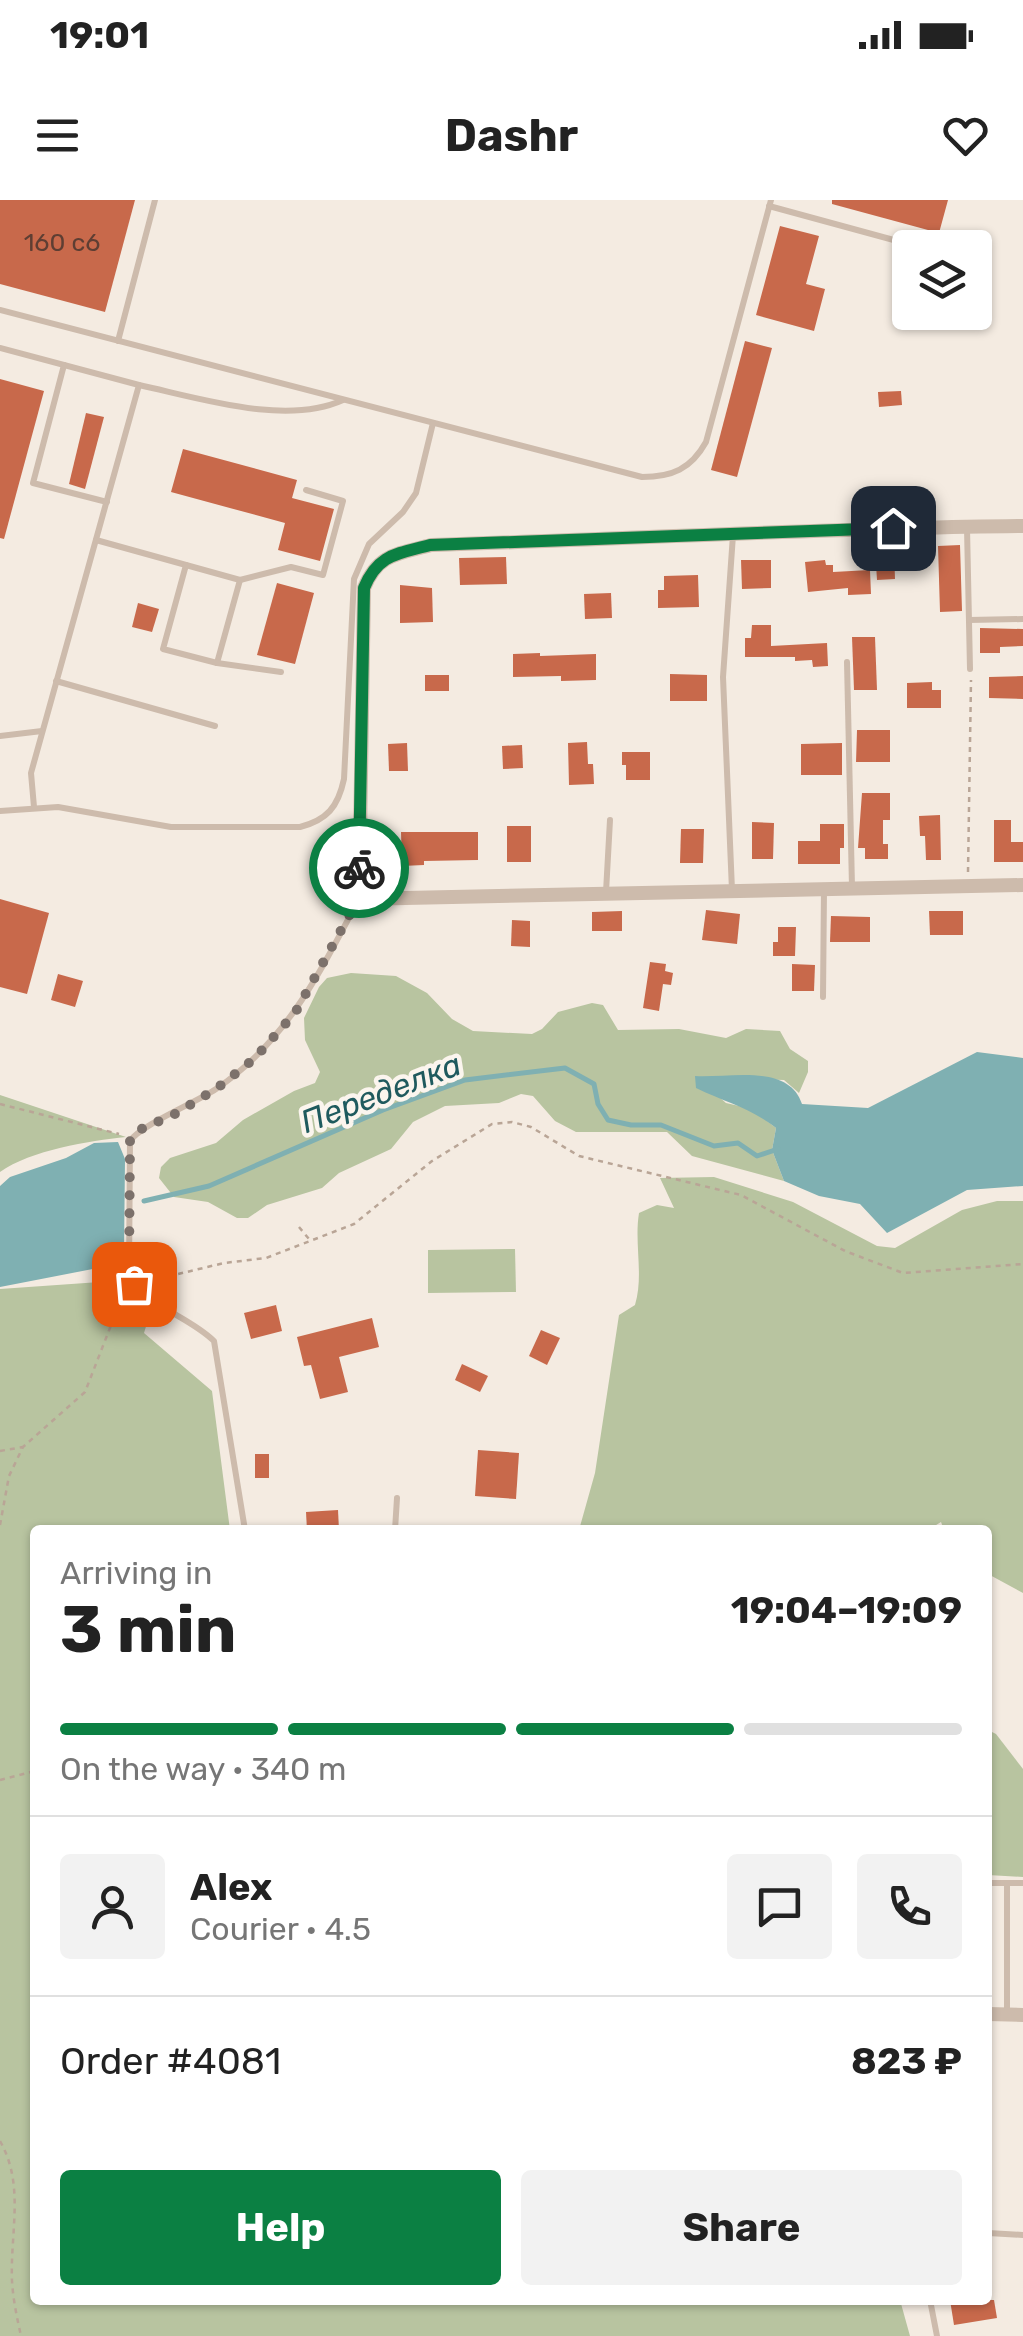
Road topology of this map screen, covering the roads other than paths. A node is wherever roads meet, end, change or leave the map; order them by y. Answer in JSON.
{"nodes":[{"id":1,"x":155,"y":200,"type":"edge"},
{"id":2,"x":770,"y":203,"type":"edge"},
{"id":3,"x":892,"y":239,"type":"edge"},
{"id":4,"x":0,"y":310,"type":"edge"},
{"id":5,"x":118,"y":341,"type":"junction"},
{"id":6,"x":0,"y":348,"type":"edge"},
{"id":7,"x":64,"y":365,"type":"junction"},
{"id":8,"x":140,"y":385,"type":"junction"},
{"id":9,"x":344,"y":400,"type":"junction"},
{"id":10,"x":433,"y":423,"type":"junction"},
{"id":11,"x":306,"y":490,"type":"dead end"},
{"id":12,"x":106,"y":502,"type":"junction"},
{"id":13,"x":1023,"y":526,"type":"edge"},
{"id":14,"x":967,"y":527,"type":"junction"},
{"id":15,"x":733,"y":534,"type":"junction"},
{"id":16,"x":96,"y":540,"type":"junction"},
{"id":17,"x":186,"y":565,"type":"junction"},
{"id":18,"x":240,"y":580,"type":"junction"},
{"id":19,"x":1023,"y":619,"type":"edge"},
{"id":20,"x":969,"y":620,"type":"junction"},
{"id":21,"x":847,"y":662,"type":"dead end"},
{"id":22,"x":217,"y":663,"type":"junction"},
{"id":23,"x":970,"y":668,"type":"road end"},
{"id":24,"x":281,"y":672,"type":"dead end"},
{"id":25,"x":56,"y":681,"type":"junction"},
{"id":26,"x":215,"y":726,"type":"dead end"},
{"id":27,"x":42,"y":732,"type":"junction"},
{"id":28,"x":0,"y":736,"type":"edge"},
{"id":29,"x":34,"y":807,"type":"junction"},
{"id":30,"x":0,"y":811,"type":"edge"},
{"id":31,"x":610,"y":820,"type":"dead end"},
{"id":32,"x":1023,"y":885,"type":"edge"},
{"id":33,"x":852,"y":888,"type":"junction"},
{"id":34,"x":824,"y":889,"type":"junction"},
{"id":35,"x":732,"y":891,"type":"junction"},
{"id":36,"x":606,"y":894,"type":"junction"},
{"id":37,"x":359,"y":898,"type":"junction"},
{"id":38,"x":823,"y":997,"type":"dead end"},
{"id":39,"x":396,"y":1498,"type":"dead end"},
{"id":40,"x":244,"y":1525,"type":"edge"},
{"id":41,"x":395,"y":1525,"type":"edge"},
{"id":42,"x":992,"y":1883,"type":"edge"},
{"id":43,"x":1007,"y":1883,"type":"junction"},
{"id":44,"x":1023,"y":1883,"type":"edge"},
{"id":45,"x":992,"y":2014,"type":"edge"},
{"id":46,"x":1006,"y":2014,"type":"junction"},
{"id":47,"x":1023,"y":2014,"type":"edge"},
{"id":48,"x":992,"y":2234,"type":"edge"},
{"id":49,"x":1023,"y":2235,"type":"edge"},
{"id":50,"x":931,"y":2305,"type":"edge"},
{"id":51,"x":937,"y":2336,"type":"edge"}],
"edges":[{"from":1,"to":5,"type":"lane"},
{"from":2,"to":3,"type":"lane"},
{"from":2,"to":10,"type":"lane"},
{"from":4,"to":5,"type":"lane"},
{"from":5,"to":9,"type":"lane"},
{"from":6,"to":7,"type":"lane"},
{"from":7,"to":8,"type":"lane"},
{"from":7,"to":12,"type":"lane"},
{"from":8,"to":9,"type":"lane"},
{"from":8,"to":12,"type":"lane"},
{"from":9,"to":10,"type":"lane"},
{"from":10,"to":29,"type":"lane"},
{"from":11,"to":18,"type":"lane"},
{"from":12,"to":16,"type":"lane"},
{"from":13,"to":14,"type":"street"},
{"from":14,"to":15,"type":"street"},
{"from":14,"to":20,"type":"lane"},
{"from":15,"to":35,"type":"lane"},
{"from":15,"to":37,"type":"street"},
{"from":16,"to":17,"type":"lane"},
{"from":16,"to":25,"type":"lane"},
{"from":17,"to":18,"type":"lane"},
{"from":17,"to":22,"type":"lane"},
{"from":18,"to":22,"type":"lane"},
{"from":19,"to":20,"type":"lane"},
{"from":20,"to":23,"type":"lane"},
{"from":21,"to":33,"type":"lane"},
{"from":22,"to":24,"type":"lane"},
{"from":25,"to":26,"type":"lane"},
{"from":25,"to":27,"type":"lane"},
{"from":27,"to":28,"type":"lane"},
{"from":27,"to":29,"type":"lane"},
{"from":29,"to":30,"type":"lane"},
{"from":31,"to":36,"type":"lane"},
{"from":32,"to":33,"type":"street"},
{"from":33,"to":34,"type":"street"},
{"from":34,"to":35,"type":"street"},
{"from":34,"to":38,"type":"lane"},
{"from":35,"to":36,"type":"street"},
{"from":36,"to":37,"type":"street"},
{"from":37,"to":40,"type":"lane"},
{"from":39,"to":41,"type":"lane"},
{"from":42,"to":43,"type":"lane"},
{"from":43,"to":44,"type":"lane"},
{"from":43,"to":46,"type":"lane"},
{"from":45,"to":46,"type":"street"},
{"from":46,"to":47,"type":"street"},
{"from":48,"to":49,"type":"lane"},
{"from":50,"to":51,"type":"lane"}]}
